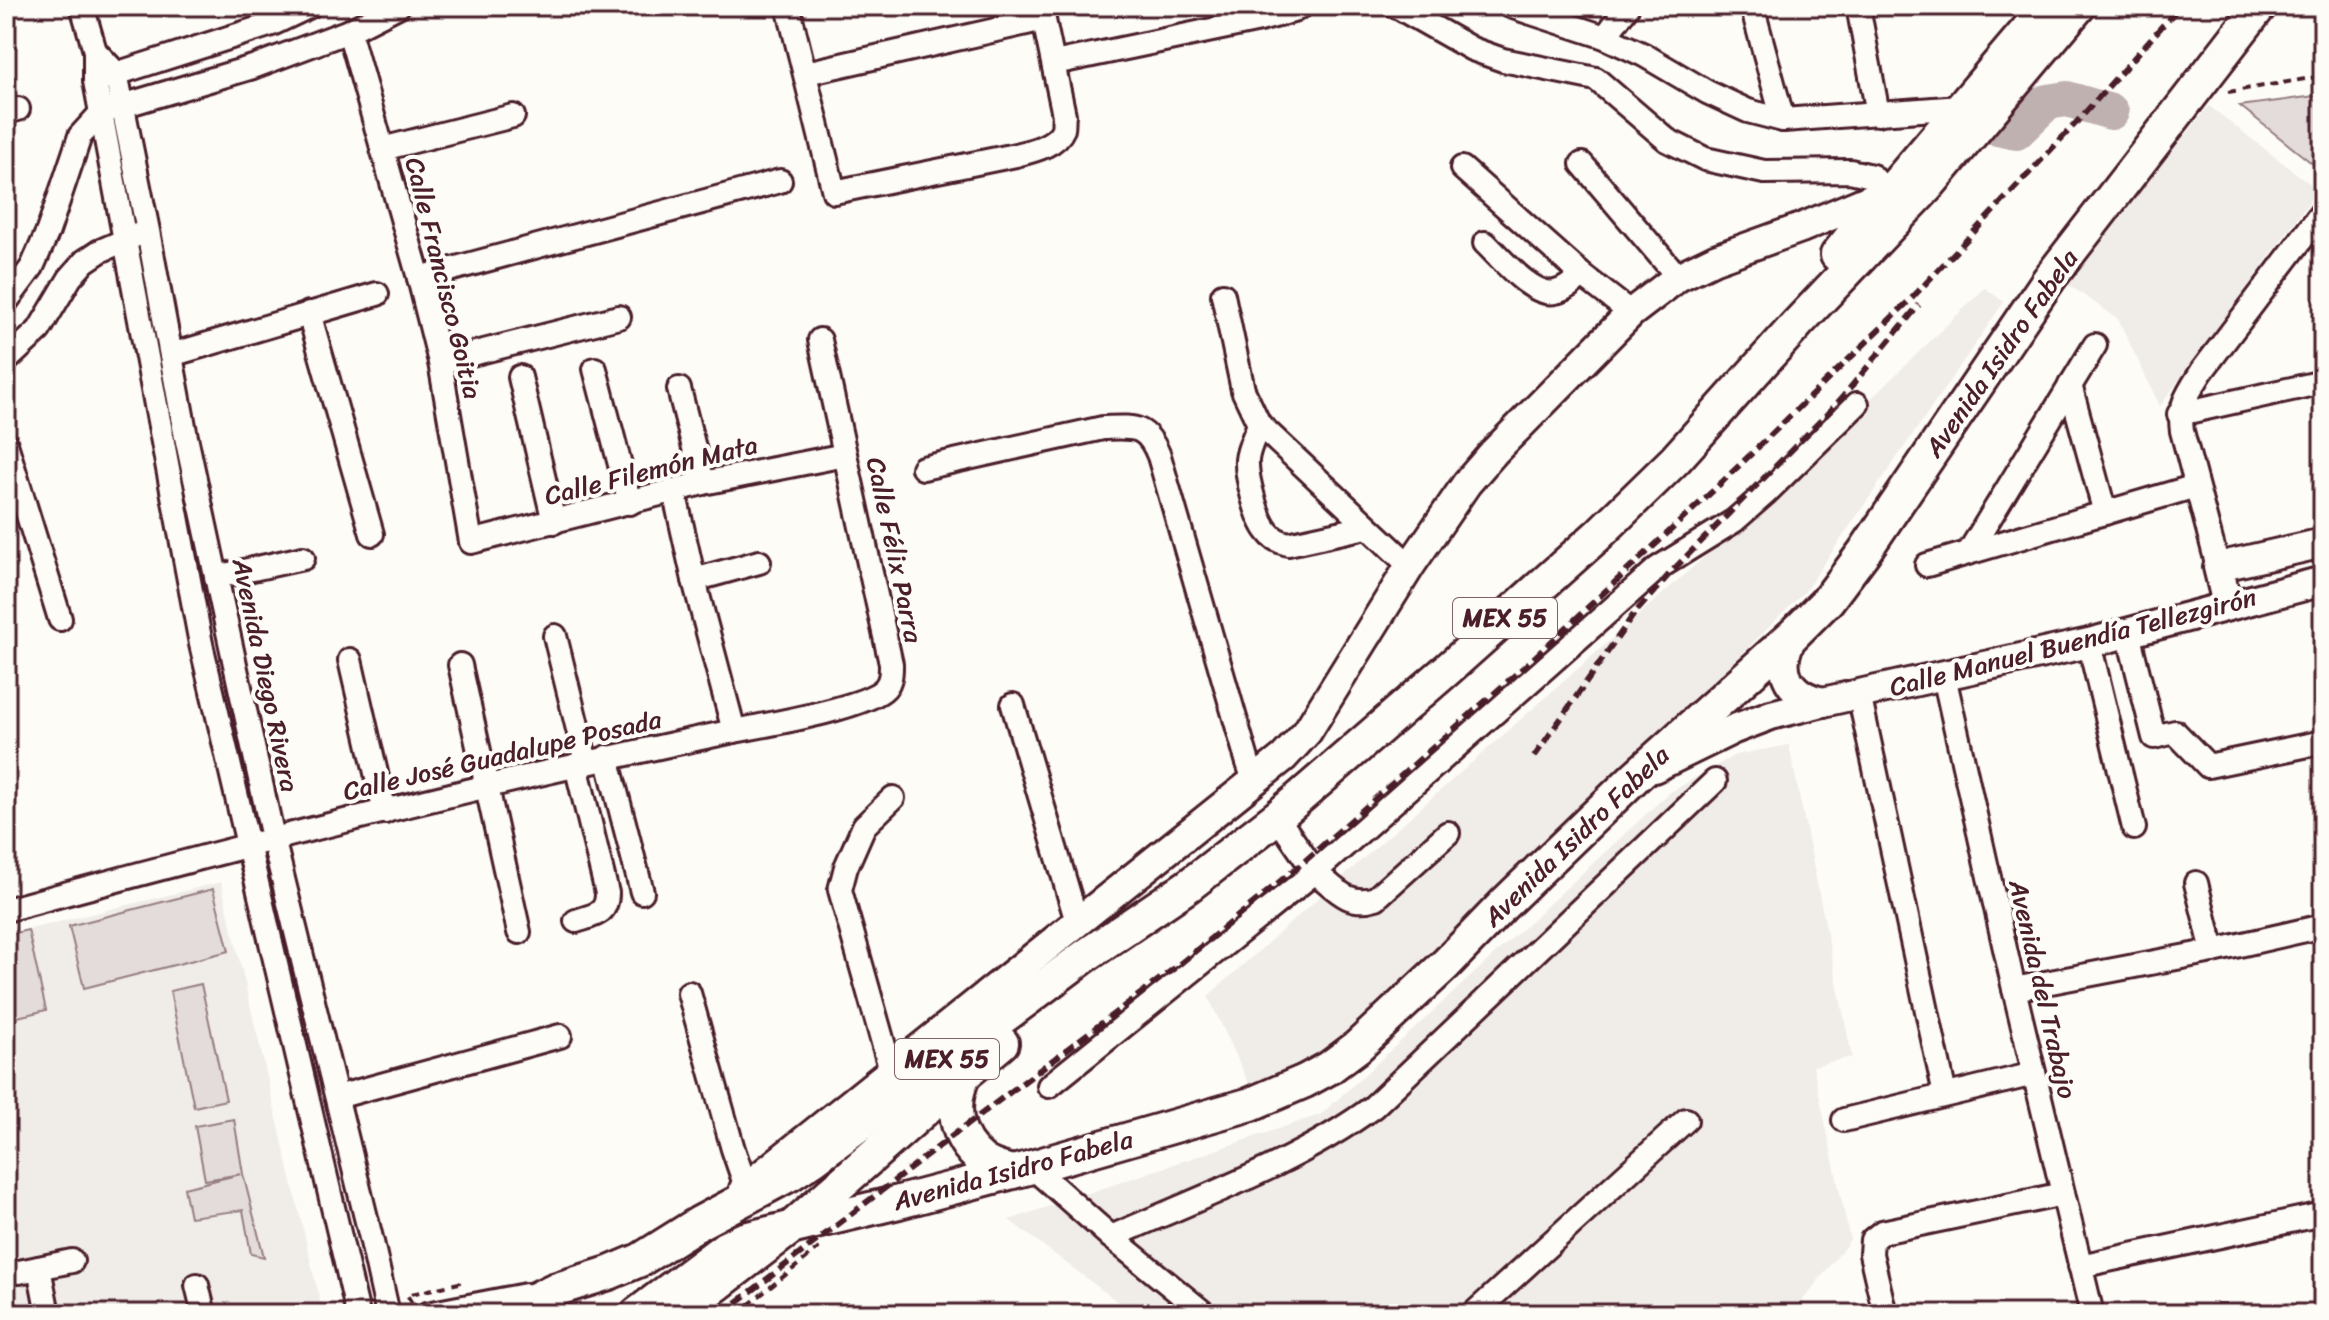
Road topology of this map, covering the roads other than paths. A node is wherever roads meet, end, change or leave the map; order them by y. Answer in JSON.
{"nodes":[{"id":1,"x":82,"y":6,"type":"edge"},
{"id":2,"x":310,"y":6,"type":"edge"},
{"id":3,"x":398,"y":6,"type":"edge"},
{"id":4,"x":788,"y":6,"type":"edge"},
{"id":5,"x":1302,"y":6,"type":"edge"},
{"id":6,"x":1396,"y":6,"type":"edge"},
{"id":7,"x":1628,"y":6,"type":"edge"},
{"id":8,"x":1752,"y":6,"type":"edge"},
{"id":9,"x":1858,"y":6,"type":"edge"},
{"id":10,"x":2045,"y":6,"type":"edge"},
{"id":11,"x":2079,"y":6,"type":"edge"},
{"id":12,"x":2260,"y":6,"type":"edge"},
{"id":13,"x":1523,"y":8,"type":"edge"},
{"id":14,"x":1043,"y":12,"type":"edge"},
{"id":15,"x":270,"y":15,"type":"edge"},
{"id":16,"x":349,"y":31,"type":"junction"},
{"id":17,"x":1605,"y":37,"type":"junction"},
{"id":18,"x":95,"y":51,"type":"junction"},
{"id":19,"x":1054,"y":63,"type":"junction"},
{"id":20,"x":116,"y":73,"type":"junction"},
{"id":21,"x":806,"y":73,"type":"junction"},
{"id":22,"x":95,"y":81,"type":"junction"},
{"id":23,"x":1961,"y":107,"type":"junction"},
{"id":24,"x":112,"y":109,"type":"junction"},
{"id":25,"x":1878,"y":114,"type":"junction"},
{"id":26,"x":513,"y":116,"type":"dead end"},
{"id":27,"x":1783,"y":120,"type":"junction"},
{"id":28,"x":382,"y":149,"type":"junction"},
{"id":29,"x":1582,"y":164,"type":"dead end"},
{"id":30,"x":1462,"y":168,"type":"dead end"},
{"id":31,"x":780,"y":181,"type":"dead end"},
{"id":32,"x":1887,"y":192,"type":"junction"},
{"id":33,"x":2323,"y":211,"type":"edge"},
{"id":34,"x":148,"y":231,"type":"junction"},
{"id":35,"x":2323,"y":234,"type":"edge"},
{"id":36,"x":2301,"y":239,"type":"junction"},
{"id":37,"x":125,"y":240,"type":"junction"},
{"id":38,"x":1485,"y":243,"type":"dead end"},
{"id":39,"x":1582,"y":275,"type":"junction"},
{"id":40,"x":1678,"y":277,"type":"junction"},
{"id":41,"x":419,"y":278,"type":"junction"},
{"id":42,"x":377,"y":294,"type":"dead end"},
{"id":43,"x":1223,"y":295,"type":"dead end"},
{"id":44,"x":6,"y":302,"type":"edge"},
{"id":45,"x":309,"y":313,"type":"junction"},
{"id":46,"x":1631,"y":313,"type":"junction"},
{"id":47,"x":619,"y":317,"type":"dead end"},
{"id":48,"x":1798,"y":323,"type":"junction"},
{"id":49,"x":820,"y":340,"type":"dead end"},
{"id":50,"x":2095,"y":345,"type":"dead end"},
{"id":51,"x":171,"y":355,"type":"junction"},
{"id":52,"x":6,"y":361,"type":"edge"},
{"id":53,"x":440,"y":362,"type":"junction"},
{"id":54,"x":595,"y":369,"type":"dead end"},
{"id":55,"x":520,"y":377,"type":"dead end"},
{"id":56,"x":2323,"y":382,"type":"edge"},
{"id":57,"x":2070,"y":385,"type":"junction"},
{"id":58,"x":679,"y":389,"type":"dead end"},
{"id":59,"x":1857,"y":404,"type":"dead end"},
{"id":60,"x":2179,"y":414,"type":"junction"},
{"id":61,"x":1259,"y":424,"type":"junction"},
{"id":62,"x":186,"y":437,"type":"junction"},
{"id":63,"x":163,"y":442,"type":"junction"},
{"id":64,"x":6,"y":444,"type":"edge"},
{"id":65,"x":845,"y":455,"type":"junction"},
{"id":66,"x":923,"y":468,"type":"dead end"},
{"id":67,"x":703,"y":483,"type":"junction"},
{"id":68,"x":2196,"y":486,"type":"junction"},
{"id":69,"x":674,"y":491,"type":"junction"},
{"id":70,"x":630,"y":503,"type":"junction"},
{"id":71,"x":2105,"y":513,"type":"junction"},
{"id":72,"x":554,"y":522,"type":"junction"},
{"id":73,"x":1366,"y":527,"type":"junction"},
{"id":74,"x":372,"y":534,"type":"dead end"},
{"id":75,"x":471,"y":542,"type":"joint"},
{"id":76,"x":2323,"y":543,"type":"edge"},
{"id":77,"x":1969,"y":552,"type":"junction"},
{"id":78,"x":303,"y":558,"type":"dead end"},
{"id":79,"x":759,"y":562,"type":"dead end"},
{"id":80,"x":1927,"y":565,"type":"dead end"},
{"id":81,"x":1410,"y":566,"type":"junction"},
{"id":82,"x":2218,"y":567,"type":"junction"},
{"id":83,"x":216,"y":577,"type":"junction"},
{"id":84,"x":694,"y":580,"type":"junction"},
{"id":85,"x":2323,"y":581,"type":"edge"},
{"id":86,"x":2227,"y":604,"type":"junction"},
{"id":87,"x":60,"y":619,"type":"dead end"},
{"id":88,"x":2128,"y":633,"type":"junction"},
{"id":89,"x":1794,"y":634,"type":"junction"},
{"id":90,"x":555,"y":636,"type":"dead end"},
{"id":91,"x":2089,"y":643,"type":"junction"},
{"id":92,"x":350,"y":660,"type":"dead end"},
{"id":93,"x":460,"y":665,"type":"dead end"},
{"id":94,"x":1944,"y":676,"type":"junction"},
{"id":95,"x":1859,"y":694,"type":"junction"},
{"id":96,"x":1823,"y":702,"type":"junction"},
{"id":97,"x":1013,"y":705,"type":"dead end"},
{"id":98,"x":734,"y":731,"type":"junction"},
{"id":99,"x":2323,"y":742,"type":"edge"},
{"id":100,"x":590,"y":761,"type":"junction"},
{"id":101,"x":1635,"y":777,"type":"junction"},
{"id":102,"x":1254,"y":780,"type":"junction"},
{"id":103,"x":1715,"y":781,"type":"dead end"},
{"id":104,"x":486,"y":786,"type":"junction"},
{"id":105,"x":893,"y":798,"type":"dead end"},
{"id":106,"x":385,"y":812,"type":"junction"},
{"id":107,"x":1277,"y":817,"type":"junction"},
{"id":108,"x":2134,"y":828,"type":"dead end"},
{"id":109,"x":1448,"y":833,"type":"dead end"},
{"id":110,"x":273,"y":838,"type":"junction"},
{"id":111,"x":249,"y":843,"type":"junction"},
{"id":112,"x":1315,"y":872,"type":"junction"},
{"id":113,"x":2196,"y":883,"type":"dead end"},
{"id":114,"x":1188,"y":886,"type":"junction"},
{"id":115,"x":642,"y":892,"type":"dead end"},
{"id":116,"x":6,"y":910,"type":"edge"},
{"id":117,"x":576,"y":921,"type":"dead end"},
{"id":118,"x":1077,"y":922,"type":"junction"},
{"id":119,"x":2323,"y":926,"type":"edge"},
{"id":120,"x":519,"y":932,"type":"dead end"},
{"id":121,"x":2213,"y":951,"type":"junction"},
{"id":122,"x":2014,"y":989,"type":"junction"},
{"id":123,"x":689,"y":993,"type":"dead end"},
{"id":124,"x":560,"y":1036,"type":"dead end"},
{"id":125,"x":891,"y":1071,"type":"junction"},
{"id":126,"x":2034,"y":1074,"type":"junction"},
{"id":127,"x":964,"y":1075,"type":"junction"},
{"id":128,"x":1049,"y":1086,"type":"dead end"},
{"id":129,"x":1945,"y":1095,"type":"junction"},
{"id":130,"x":337,"y":1097,"type":"junction"},
{"id":131,"x":1686,"y":1120,"type":"dead end"},
{"id":132,"x":1844,"y":1120,"type":"dead end"},
{"id":133,"x":1022,"y":1169,"type":"junction"},
{"id":134,"x":746,"y":1187,"type":"junction"},
{"id":135,"x":2063,"y":1194,"type":"junction"},
{"id":136,"x":2323,"y":1214,"type":"edge"},
{"id":137,"x":699,"y":1223,"type":"junction"},
{"id":138,"x":792,"y":1227,"type":"junction"},
{"id":139,"x":1111,"y":1237,"type":"junction"},
{"id":140,"x":372,"y":1242,"type":"junction"},
{"id":141,"x":344,"y":1248,"type":"junction"},
{"id":142,"x":72,"y":1261,"type":"dead end"},
{"id":143,"x":2080,"y":1266,"type":"junction"},
{"id":144,"x":197,"y":1285,"type":"dead end"},
{"id":145,"x":554,"y":1290,"type":"junction"},
{"id":146,"x":48,"y":1314,"type":"edge"},
{"id":147,"x":204,"y":1314,"type":"edge"},
{"id":148,"x":358,"y":1314,"type":"edge"},
{"id":149,"x":388,"y":1314,"type":"edge"},
{"id":150,"x":427,"y":1314,"type":"edge"},
{"id":151,"x":504,"y":1314,"type":"edge"},
{"id":152,"x":637,"y":1314,"type":"edge"},
{"id":153,"x":679,"y":1314,"type":"edge"},
{"id":154,"x":1205,"y":1314,"type":"edge"},
{"id":155,"x":1473,"y":1314,"type":"edge"},
{"id":156,"x":1885,"y":1314,"type":"edge"},
{"id":157,"x":2090,"y":1314,"type":"edge"}],
"edges":[{"from":1,"to":18,"type":"street","name":"Avenida Diego Rivera"},
{"from":2,"to":15,"type":"street"},
{"from":3,"to":16,"type":"street"},
{"from":4,"to":21,"type":"street"},
{"from":5,"to":19,"type":"street"},
{"from":6,"to":32,"type":"street"},
{"from":7,"to":17,"type":"street"},
{"from":8,"to":27,"type":"street"},
{"from":9,"to":25,"type":"street"},
{"from":10,"to":23,"type":"main road","number":"MEX 55"},
{"from":11,"to":48,"type":"highway","number":"MEX 55"},
{"from":12,"to":89,"type":"highway","name":"Avenida Isidro Fabela"},
{"from":13,"to":17,"type":"street"},
{"from":14,"to":19,"type":"street"},
{"from":14,"to":21,"type":"street"},
{"from":15,"to":20,"type":"street"},
{"from":16,"to":24,"type":"street"},
{"from":16,"to":28,"type":"street","name":"Calle Francisco Goitia"},
{"from":17,"to":27,"type":"street"},
{"from":18,"to":20,"type":"street","name":"Avenida Diego Rivera"},
{"from":18,"to":22,"type":"street","name":"Avenida Diego Rivera"},
{"from":19,"to":21,"type":"street"},
{"from":20,"to":22,"type":"street"},
{"from":20,"to":24,"type":"street","name":"Avenida Diego Rivera"},
{"from":22,"to":24,"type":"street","name":"Avenida Diego Rivera"},
{"from":23,"to":25,"type":"street"},
{"from":23,"to":32,"type":"main road","number":"MEX 55"},
{"from":24,"to":34,"type":"street","name":"Avenida Diego Rivera"},
{"from":24,"to":37,"type":"street","name":"Avenida Diego Rivera"},
{"from":24,"to":44,"type":"street"},
{"from":25,"to":27,"type":"street"},
{"from":26,"to":28,"type":"street"},
{"from":28,"to":41,"type":"street","name":"Calle Francisco Goitia"},
{"from":29,"to":40,"type":"street"},
{"from":30,"to":39,"type":"street"},
{"from":31,"to":41,"type":"street"},
{"from":32,"to":40,"type":"main road","number":"MEX 55"},
{"from":32,"to":48,"type":"highway"},
{"from":33,"to":36,"type":"street"},
{"from":34,"to":37,"type":"street"},
{"from":34,"to":51,"type":"street","name":"Avenida Diego Rivera"},
{"from":35,"to":36,"type":"street"},
{"from":36,"to":60,"type":"street"},
{"from":37,"to":52,"type":"street"},
{"from":37,"to":63,"type":"street","name":"Avenida Diego Rivera"},
{"from":38,"to":39,"type":"street"},
{"from":39,"to":46,"type":"street"},
{"from":40,"to":46,"type":"main road","number":"MEX 55"},
{"from":41,"to":53,"type":"street","name":"Calle Francisco Goitia"},
{"from":42,"to":45,"type":"street"},
{"from":43,"to":61,"type":"street"},
{"from":45,"to":51,"type":"street"},
{"from":45,"to":74,"type":"street"},
{"from":46,"to":81,"type":"main road","number":"MEX 55"},
{"from":47,"to":53,"type":"street"},
{"from":48,"to":107,"type":"highway","number":"MEX 55"},
{"from":49,"to":65,"type":"street","name":"Calle Félix Parra"},
{"from":50,"to":57,"type":"street"},
{"from":51,"to":62,"type":"street","name":"Avenida Diego Rivera"},
{"from":53,"to":75,"type":"street","name":"Calle Francisco Goitia"},
{"from":54,"to":70,"type":"street"},
{"from":55,"to":72,"type":"street"},
{"from":56,"to":60,"type":"street"},
{"from":57,"to":71,"type":"street"},
{"from":57,"to":77,"type":"street"},
{"from":58,"to":67,"type":"street"},
{"from":59,"to":112,"type":"street"},
{"from":60,"to":68,"type":"street"},
{"from":61,"to":73,"type":"street"},
{"from":61,"to":73,"type":"street"},
{"from":62,"to":63,"type":"street"},
{"from":62,"to":83,"type":"street","name":"Avenida Diego Rivera"},
{"from":63,"to":111,"type":"street","name":"Avenida Diego Rivera"},
{"from":64,"to":87,"type":"street"},
{"from":65,"to":67,"type":"street","name":"Calle Filemón Mata"},
{"from":65,"to":98,"type":"street","name":"Calle Félix Parra"},
{"from":66,"to":102,"type":"street"},
{"from":67,"to":69,"type":"street","name":"Calle Filemón Mata"},
{"from":68,"to":71,"type":"street"},
{"from":68,"to":82,"type":"street"},
{"from":69,"to":70,"type":"street","name":"Calle Filemón Mata"},
{"from":69,"to":84,"type":"street"},
{"from":70,"to":72,"type":"street","name":"Calle Filemón Mata"},
{"from":71,"to":77,"type":"street"},
{"from":72,"to":75,"type":"street","name":"Calle Filemón Mata"},
{"from":73,"to":81,"type":"street"},
{"from":76,"to":82,"type":"main road"},
{"from":77,"to":80,"type":"street"},
{"from":78,"to":83,"type":"street"},
{"from":79,"to":84,"type":"street"},
{"from":81,"to":102,"type":"main road","number":"MEX 55"},
{"from":82,"to":86,"type":"main road"},
{"from":83,"to":110,"type":"street","name":"Avenida Diego Rivera"},
{"from":84,"to":98,"type":"street"},
{"from":85,"to":86,"type":"main road","name":"Calle Manuel Buendía Tellezgirón"},
{"from":86,"to":88,"type":"main road","name":"Calle Manuel Buendía Tellezgirón"},
{"from":88,"to":91,"type":"main road","name":"Calle Manuel Buendía Tellezgirón"},
{"from":88,"to":99,"type":"street"},
{"from":89,"to":96,"type":"main road"},
{"from":89,"to":101,"type":"highway","name":"Avenida Isidro Fabela"},
{"from":90,"to":100,"type":"street"},
{"from":91,"to":94,"type":"main road","name":"Calle Manuel Buendía Tellezgirón"},
{"from":91,"to":108,"type":"street"},
{"from":92,"to":106,"type":"street"},
{"from":93,"to":104,"type":"street"},
{"from":94,"to":95,"type":"main road","name":"Calle Manuel Buendía Tellezgirón"},
{"from":94,"to":122,"type":"street","name":"Avenida del Trabajo"},
{"from":95,"to":96,"type":"main road","name":"Calle Manuel Buendía Tellezgirón"},
{"from":95,"to":129,"type":"street"},
{"from":96,"to":101,"type":"main road","name":"Calle Manuel Buendía Tellezgirón"},
{"from":97,"to":118,"type":"street"},
{"from":98,"to":100,"type":"street","name":"Calle José Guadalupe Posada"},
{"from":100,"to":104,"type":"street","name":"Calle José Guadalupe Posada"},
{"from":100,"to":115,"type":"street"},
{"from":100,"to":117,"type":"street"},
{"from":101,"to":133,"type":"highway","name":"Avenida Isidro Fabela"},
{"from":102,"to":118,"type":"main road","number":"MEX 55"},
{"from":103,"to":139,"type":"street"},
{"from":104,"to":106,"type":"street","name":"Calle José Guadalupe Posada"},
{"from":104,"to":120,"type":"street"},
{"from":105,"to":125,"type":"street"},
{"from":106,"to":110,"type":"street","name":"Calle José Guadalupe Posada"},
{"from":107,"to":112,"type":"street"},
{"from":107,"to":114,"type":"highway","number":"MEX 55"},
{"from":109,"to":112,"type":"street"},
{"from":110,"to":111,"type":"street","name":"Calle José Guadalupe Posada"},
{"from":110,"to":130,"type":"street","name":"Avenida Diego Rivera"},
{"from":111,"to":116,"type":"street","name":"Calle José Guadalupe Posada"},
{"from":111,"to":141,"type":"street","name":"Avenida Diego Rivera"},
{"from":112,"to":128,"type":"street"},
{"from":113,"to":121,"type":"street"},
{"from":114,"to":127,"type":"highway"},
{"from":114,"to":137,"type":"highway","number":"MEX 55"},
{"from":118,"to":125,"type":"main road","number":"MEX 55"},
{"from":119,"to":121,"type":"street"},
{"from":121,"to":122,"type":"street"},
{"from":122,"to":126,"type":"street","name":"Avenida del Trabajo"},
{"from":123,"to":134,"type":"street"},
{"from":124,"to":130,"type":"street"},
{"from":125,"to":134,"type":"main road","number":"MEX 55"},
{"from":126,"to":129,"type":"street"},
{"from":126,"to":135,"type":"street","name":"Avenida del Trabajo"},
{"from":127,"to":133,"type":"highway"},
{"from":127,"to":138,"type":"highway"},
{"from":129,"to":132,"type":"street"},
{"from":130,"to":140,"type":"street","name":"Avenida Diego Rivera"},
{"from":131,"to":155,"type":"street"},
{"from":133,"to":138,"type":"highway","name":"Avenida Isidro Fabela"},
{"from":133,"to":139,"type":"street"},
{"from":134,"to":137,"type":"main road","number":"MEX 55"},
{"from":135,"to":143,"type":"street","name":"Avenida del Trabajo"},
{"from":135,"to":156,"type":"street"},
{"from":136,"to":143,"type":"street"},
{"from":137,"to":145,"type":"highway","number":"MEX 55"},
{"from":138,"to":152,"type":"highway","name":"Avenida Isidro Fabela"},
{"from":138,"to":153,"type":"highway"},
{"from":139,"to":154,"type":"street"},
{"from":140,"to":141,"type":"street"},
{"from":140,"to":149,"type":"street","name":"Avenida Diego Rivera"},
{"from":141,"to":148,"type":"street","name":"Avenida Diego Rivera"},
{"from":142,"to":146,"type":"street"},
{"from":143,"to":157,"type":"street","name":"Avenida del Trabajo"},
{"from":144,"to":147,"type":"street"},
{"from":145,"to":150,"type":"street"},
{"from":145,"to":151,"type":"highway","number":"MEX 55"}]}
